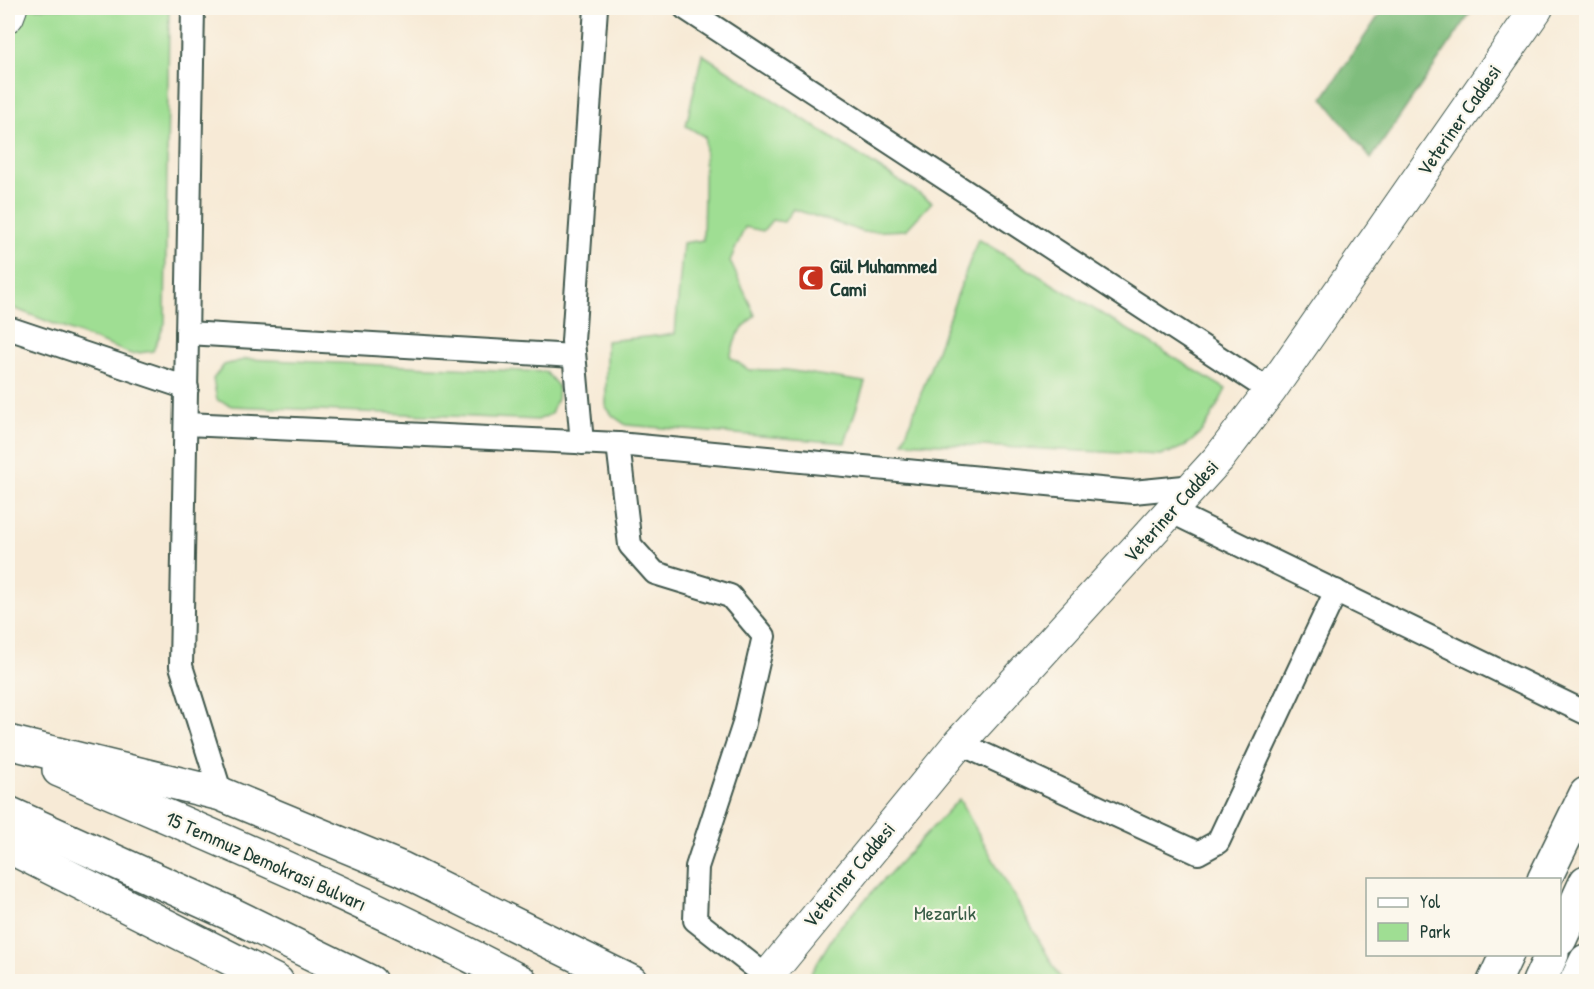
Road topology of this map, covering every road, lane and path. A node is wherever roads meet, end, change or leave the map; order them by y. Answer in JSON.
{"nodes":[{"id":1,"x":11,"y":8,"type":"edge"},
{"id":2,"x":193,"y":8,"type":"edge"},
{"id":3,"x":596,"y":8,"type":"edge"},
{"id":4,"x":686,"y":8,"type":"edge"},
{"id":5,"x":1537,"y":8,"type":"edge"},
{"id":6,"x":8,"y":16,"type":"edge"},
{"id":7,"x":8,"y":328,"type":"edge"},
{"id":8,"x":187,"y":333,"type":"junction"},
{"id":9,"x":574,"y":356,"type":"junction"},
{"id":10,"x":187,"y":388,"type":"junction"},
{"id":11,"x":1270,"y":391,"type":"junction"},
{"id":12,"x":186,"y":424,"type":"junction"},
{"id":13,"x":582,"y":443,"type":"junction"},
{"id":14,"x":618,"y":444,"type":"junction"},
{"id":15,"x":1194,"y":486,"type":"junction"},
{"id":16,"x":1170,"y":511,"type":"junction"},
{"id":17,"x":1336,"y":591,"type":"junction"},
{"id":18,"x":1587,"y":713,"type":"edge"},
{"id":19,"x":8,"y":742,"type":"edge"},
{"id":20,"x":960,"y":743,"type":"junction"},
{"id":21,"x":8,"y":748,"type":"edge"},
{"id":22,"x":221,"y":794,"type":"junction"},
{"id":23,"x":1587,"y":794,"type":"edge"},
{"id":24,"x":8,"y":813,"type":"edge"},
{"id":25,"x":8,"y":846,"type":"edge"},
{"id":26,"x":1545,"y":878,"type":"edge"},
{"id":27,"x":1587,"y":882,"type":"edge"},
{"id":28,"x":1561,"y":937,"type":"edge"},
{"id":29,"x":1506,"y":956,"type":"edge"},
{"id":30,"x":1551,"y":956,"type":"edge"},
{"id":31,"x":1587,"y":961,"type":"edge"},
{"id":32,"x":765,"y":978,"type":"edge"},
{"id":33,"x":277,"y":981,"type":"edge"},
{"id":34,"x":370,"y":981,"type":"edge"},
{"id":35,"x":521,"y":981,"type":"edge"},
{"id":36,"x":631,"y":981,"type":"edge"},
{"id":37,"x":1494,"y":981,"type":"edge"},
{"id":38,"x":1539,"y":981,"type":"edge"},
{"id":39,"x":1576,"y":981,"type":"edge"}],
"edges":[{"from":1,"to":6,"type":"main road"},
{"from":2,"to":8,"type":"street"},
{"from":3,"to":9,"type":"street"},
{"from":4,"to":11,"type":"street"},
{"from":5,"to":11,"type":"main road","name":"Veteriner Caddesi"},
{"from":7,"to":10,"type":"street"},
{"from":8,"to":9,"type":"street"},
{"from":8,"to":10,"type":"street"},
{"from":9,"to":13,"type":"street"},
{"from":10,"to":12,"type":"street"},
{"from":11,"to":15,"type":"main road","name":"Veteriner Caddesi"},
{"from":12,"to":13,"type":"street"},
{"from":12,"to":22,"type":"street"},
{"from":13,"to":14,"type":"street"},
{"from":14,"to":15,"type":"street"},
{"from":14,"to":32,"type":"street"},
{"from":15,"to":16,"type":"main road","name":"Veteriner Caddesi"},
{"from":16,"to":17,"type":"street"},
{"from":16,"to":20,"type":"main road","name":"Veteriner Caddesi"},
{"from":17,"to":18,"type":"street"},
{"from":17,"to":20,"type":"street"},
{"from":19,"to":22,"type":"main road"},
{"from":20,"to":32,"type":"main road","name":"Veteriner Caddesi"},
{"from":21,"to":35,"type":"main road","name":"15 Temmuz Demokrasi Bulvarı"},
{"from":22,"to":36,"type":"main road"},
{"from":23,"to":26,"type":"main road"},
{"from":24,"to":34,"type":"main road"},
{"from":25,"to":33,"type":"main road"},
{"from":27,"to":28,"type":"main road"},
{"from":29,"to":37,"type":"main road"},
{"from":30,"to":38,"type":"main road"},
{"from":31,"to":39,"type":"main road"}]}
